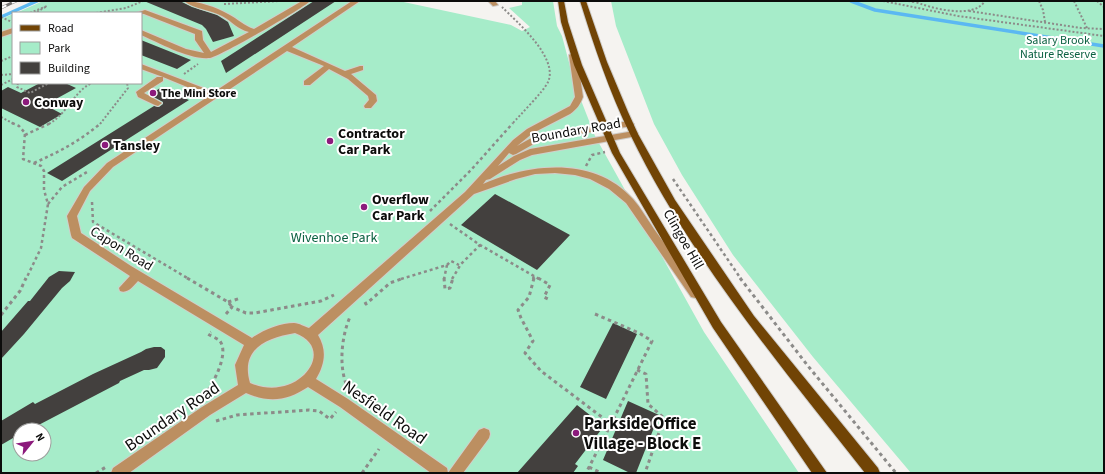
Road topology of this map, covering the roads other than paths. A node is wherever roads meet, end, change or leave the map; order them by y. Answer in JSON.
{"nodes":[{"id":1,"x":187,"y":1,"type":"edge"},
{"id":2,"x":307,"y":1,"type":"edge"},
{"id":3,"x":357,"y":1,"type":"edge"},
{"id":4,"x":561,"y":1,"type":"edge"},
{"id":5,"x":583,"y":1,"type":"edge"},
{"id":6,"x":142,"y":12,"type":"edge"},
{"id":7,"x":12,"y":30,"type":"edge"},
{"id":8,"x":142,"y":32,"type":"edge"},
{"id":9,"x":256,"y":32,"type":"junction"},
{"id":10,"x":1,"y":35,"type":"edge"},
{"id":11,"x":572,"y":46,"type":"junction"},
{"id":12,"x":287,"y":48,"type":"junction"},
{"id":13,"x":210,"y":56,"type":"junction"},
{"id":14,"x":326,"y":64,"type":"junction"},
{"id":15,"x":142,"y":66,"type":"edge"},
{"id":16,"x":360,"y":68,"type":"dead end"},
{"id":17,"x":346,"y":73,"type":"junction"},
{"id":18,"x":160,"y":79,"type":"dead end"},
{"id":19,"x":307,"y":83,"type":"dead end"},
{"id":20,"x":214,"y":96,"type":"junction"},
{"id":21,"x":158,"y":103,"type":"dead end"},
{"id":22,"x":368,"y":106,"type":"dead end"},
{"id":23,"x":630,"y":124,"type":"junction"},
{"id":24,"x":603,"y":127,"type":"junction"},
{"id":25,"x":634,"y":134,"type":"junction"},
{"id":26,"x":608,"y":139,"type":"junction"},
{"id":27,"x":494,"y":164,"type":"junction"},
{"id":28,"x":483,"y":180,"type":"junction"},
{"id":29,"x":468,"y":194,"type":"junction"},
{"id":30,"x":138,"y":275,"type":"junction"},
{"id":31,"x":124,"y":288,"type":"dead end"},
{"id":32,"x":717,"y":325,"type":"junction"},
{"id":33,"x":311,"y":334,"type":"junction"},
{"id":34,"x":253,"y":344,"type":"junction"},
{"id":35,"x":308,"y":380,"type":"junction"},
{"id":36,"x":245,"y":387,"type":"junction"},
{"id":37,"x":484,"y":434,"type":"dead end"},
{"id":38,"x":118,"y":473,"type":"edge"},
{"id":39,"x":442,"y":473,"type":"edge"},
{"id":40,"x":454,"y":473,"type":"edge"},
{"id":41,"x":820,"y":473,"type":"edge"},
{"id":42,"x":874,"y":473,"type":"edge"}],
"edges":[{"from":1,"to":9,"type":"street"},
{"from":2,"to":9,"type":"street"},
{"from":3,"to":12,"type":"street","name":"Capon Road"},
{"from":4,"to":11,"type":"main road","name":"Clingoe Hill"},
{"from":5,"to":23,"type":"main road"},
{"from":6,"to":13,"type":"street"},
{"from":7,"to":10,"type":"street"},
{"from":8,"to":13,"type":"street"},
{"from":9,"to":13,"type":"street"},
{"from":11,"to":24,"type":"main road","name":"Clingoe Hill"},
{"from":11,"to":27,"type":"street","name":"Boundary Road"},
{"from":12,"to":14,"type":"street"},
{"from":12,"to":20,"type":"street","name":"Capon Road"},
{"from":14,"to":17,"type":"street"},
{"from":14,"to":19,"type":"street"},
{"from":15,"to":20,"type":"street"},
{"from":16,"to":17,"type":"street"},
{"from":17,"to":22,"type":"street"},
{"from":18,"to":21,"type":"street"},
{"from":20,"to":30,"type":"street","name":"Capon Road"},
{"from":23,"to":24,"type":"street","name":"Boundary Road"},
{"from":23,"to":25,"type":"main road","name":"Clingoe Hill"},
{"from":24,"to":26,"type":"main road","name":"Clingoe Hill"},
{"from":24,"to":27,"type":"street","name":"Boundary Road"},
{"from":25,"to":26,"type":"street","name":"Boundary Road"},
{"from":25,"to":42,"type":"main road","name":"Clingoe Hill"},
{"from":26,"to":28,"type":"street","name":"Boundary Road"},
{"from":26,"to":32,"type":"main road","name":"Clingoe Hill"},
{"from":27,"to":28,"type":"street","name":"Boundary Road"},
{"from":28,"to":29,"type":"street","name":"Boundary Road"},
{"from":29,"to":32,"type":"street","name":"Boundary Road"},
{"from":29,"to":33,"type":"street","name":"Boundary Road"},
{"from":30,"to":31,"type":"street"},
{"from":30,"to":34,"type":"street","name":"Capon Road"},
{"from":32,"to":41,"type":"main road","name":"Clingoe Hill"},
{"from":33,"to":34,"type":"street"},
{"from":33,"to":35,"type":"street"},
{"from":34,"to":36,"type":"street"},
{"from":35,"to":36,"type":"street"},
{"from":35,"to":39,"type":"street","name":"Nesfield Road"},
{"from":36,"to":38,"type":"street","name":"Boundary Road"},
{"from":37,"to":40,"type":"street"}]}
